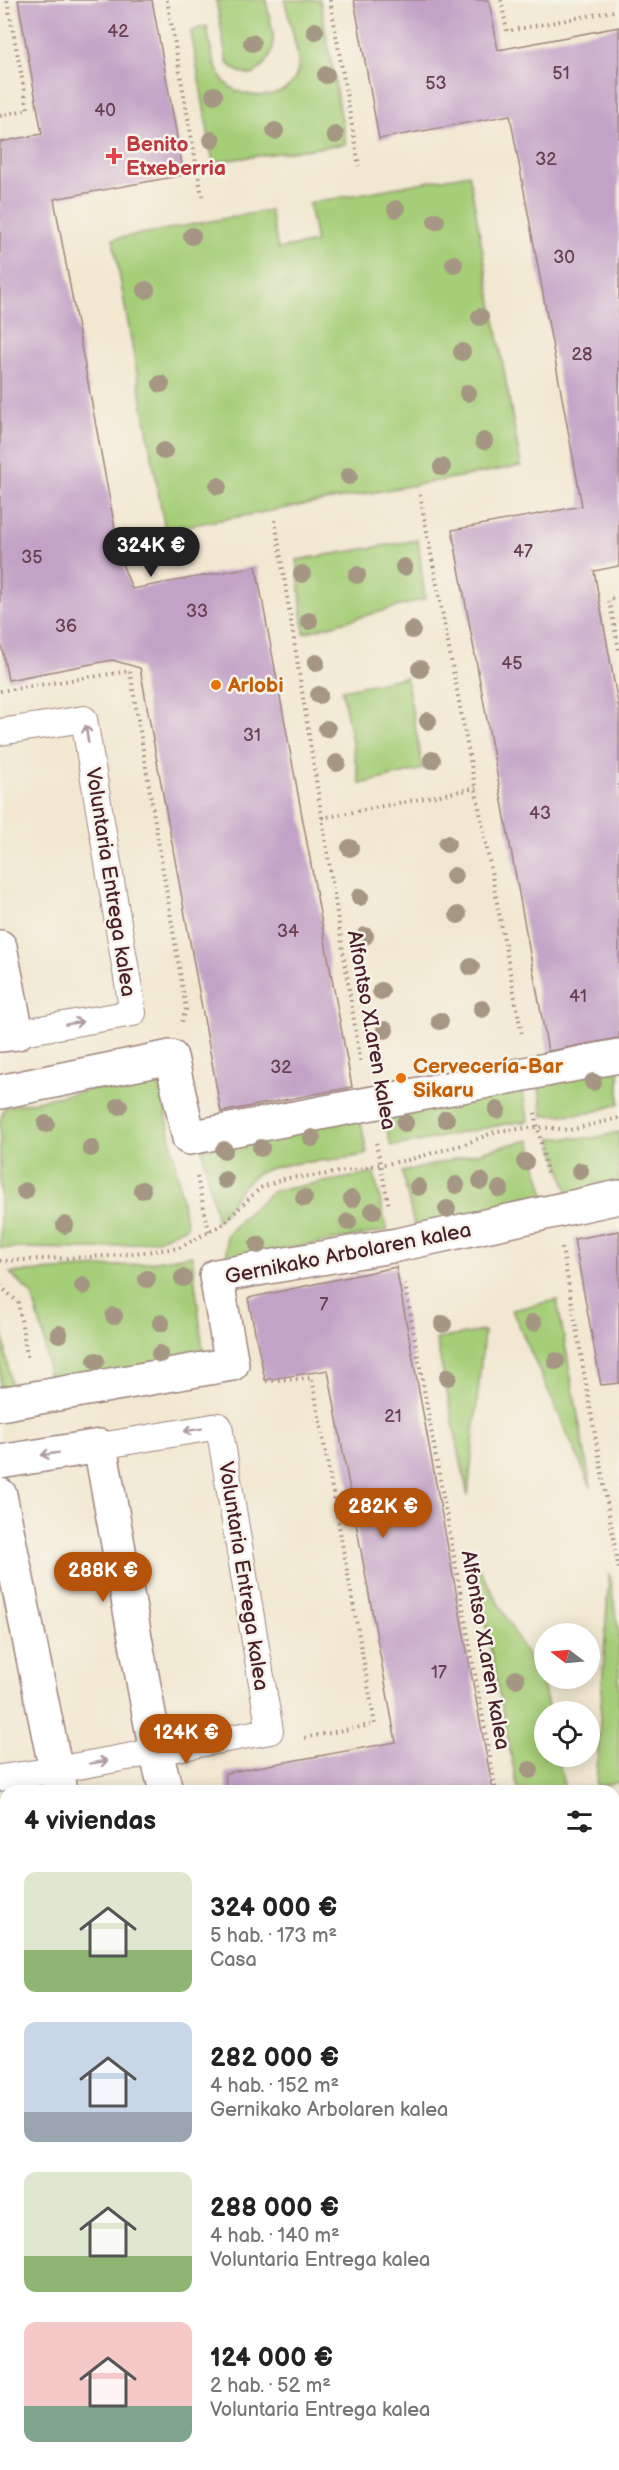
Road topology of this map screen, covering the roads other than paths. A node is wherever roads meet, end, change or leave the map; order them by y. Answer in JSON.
{"nodes":[{"id":1,"x":0,"y":732,"type":"edge"},
{"id":2,"x":0,"y":947,"type":"edge"},
{"id":3,"x":8,"y":1034,"type":"edge"},
{"id":4,"x":619,"y":1056,"type":"edge"},
{"id":5,"x":0,"y":1092,"type":"edge"},
{"id":6,"x":619,"y":1197,"type":"edge"},
{"id":7,"x":0,"y":1404,"type":"edge"},
{"id":8,"x":100,"y":1446,"type":"junction"},
{"id":9,"x":0,"y":1462,"type":"edge"},
{"id":10,"x":0,"y":1495,"type":"edge"},
{"id":11,"x":156,"y":1752,"type":"junction"},
{"id":12,"x":0,"y":1778,"type":"edge"},
{"id":13,"x":58,"y":1781,"type":"edge"},
{"id":14,"x":164,"y":1785,"type":"edge"}],
"edges":[{"from":3,"to":1,"type":"lane","name":"Voluntaria Entrega kalea","one_way":true},
{"from":2,"to":3,"type":"street","name":"Voluntaria Entrega kalea"},
{"from":4,"to":5,"type":"street"},
{"from":6,"to":7,"type":"street","name":"Gernikako Arbolaren kalea"},
{"from":8,"to":9,"type":"street","name":"Voluntaria Entrega kalea","one_way":true},
{"from":8,"to":11,"type":"street"},
{"from":11,"to":8,"type":"lane","name":"Voluntaria Entrega kalea","one_way":true},
{"from":10,"to":13,"type":"street"},
{"from":13,"to":11,"type":"lane","name":"Voluntaria Entrega kalea","one_way":true},
{"from":11,"to":14,"type":"street"},
{"from":12,"to":13,"type":"lane","name":"Voluntaria Entrega kalea"}]}
